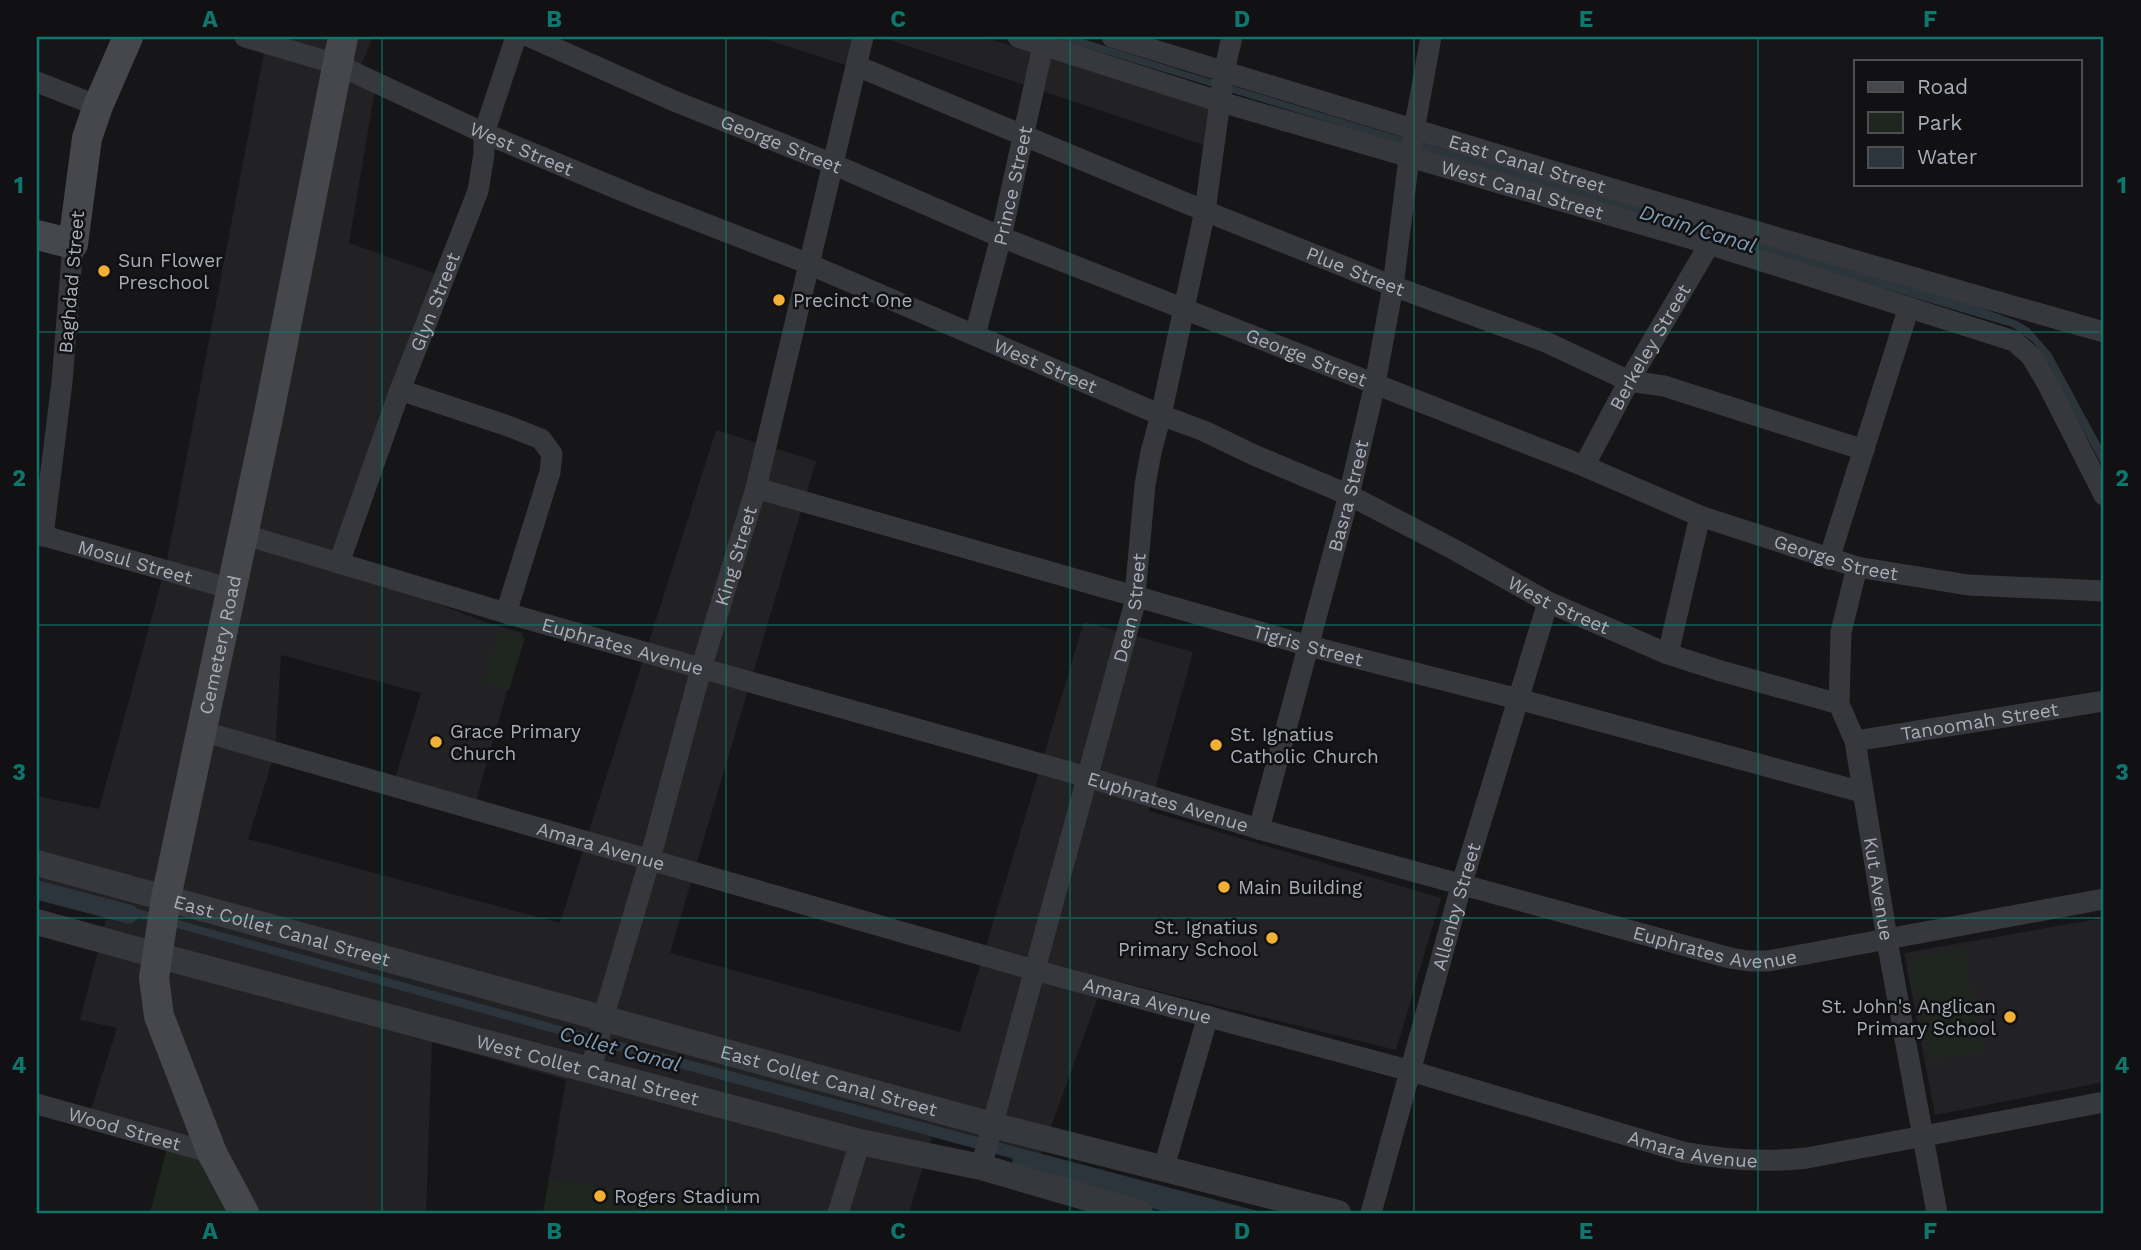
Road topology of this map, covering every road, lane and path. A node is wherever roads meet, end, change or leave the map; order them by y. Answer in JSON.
{"nodes":[{"id":1,"x":128,"y":37,"type":"edge"},
{"id":2,"x":245,"y":37,"type":"edge"},
{"id":3,"x":516,"y":37,"type":"edge"},
{"id":4,"x":530,"y":37,"type":"edge"},
{"id":5,"x":863,"y":37,"type":"edge"},
{"id":6,"x":1018,"y":37,"type":"edge"},
{"id":7,"x":1112,"y":37,"type":"edge"},
{"id":8,"x":1231,"y":37,"type":"edge"},
{"id":9,"x":1432,"y":37,"type":"edge"},
{"id":10,"x":1044,"y":41,"type":"edge"},
{"id":11,"x":339,"y":50,"type":"edge"},
{"id":12,"x":857,"y":66,"type":"junction"},
{"id":13,"x":37,"y":82,"type":"edge"},
{"id":14,"x":1223,"y":87,"type":"junction"},
{"id":15,"x":98,"y":107,"type":"junction"},
{"id":16,"x":484,"y":133,"type":"junction"},
{"id":17,"x":1024,"y":137,"type":"junction"},
{"id":18,"x":1412,"y":144,"type":"junction"},
{"id":19,"x":834,"y":164,"type":"junction"},
{"id":20,"x":1205,"y":211,"type":"junction"},
{"id":21,"x":1716,"y":233,"type":"junction"},
{"id":22,"x":37,"y":234,"type":"edge"},
{"id":23,"x":1001,"y":237,"type":"junction"},
{"id":24,"x":73,"y":244,"type":"junction"},
{"id":25,"x":810,"y":264,"type":"junction"},
{"id":26,"x":1393,"y":286,"type":"junction"},
{"id":27,"x":1909,"y":307,"type":"junction"},
{"id":28,"x":1184,"y":309,"type":"junction"},
{"id":29,"x":2104,"y":332,"type":"edge"},
{"id":30,"x":975,"y":335,"type":"junction"},
{"id":31,"x":1629,"y":381,"type":"junction"},
{"id":32,"x":1374,"y":384,"type":"junction"},
{"id":33,"x":400,"y":390,"type":"junction"},
{"id":34,"x":1161,"y":415,"type":"junction"},
{"id":35,"x":1864,"y":450,"type":"junction"},
{"id":36,"x":1584,"y":466,"type":"junction"},
{"id":37,"x":756,"y":488,"type":"junction"},
{"id":38,"x":1349,"y":495,"type":"junction"},
{"id":39,"x":2104,"y":495,"type":"edge"},
{"id":40,"x":1700,"y":516,"type":"junction"},
{"id":41,"x":242,"y":534,"type":"junction"},
{"id":42,"x":40,"y":535,"type":"edge"},
{"id":43,"x":1829,"y":559,"type":"junction"},
{"id":44,"x":338,"y":564,"type":"junction"},
{"id":45,"x":1857,"y":567,"type":"junction"},
{"id":46,"x":232,"y":589,"type":"junction"},
{"id":47,"x":2104,"y":591,"type":"edge"},
{"id":48,"x":1136,"y":596,"type":"junction"},
{"id":49,"x":1549,"y":602,"type":"junction"},
{"id":50,"x":506,"y":613,"type":"junction"},
{"id":51,"x":1309,"y":646,"type":"junction"},
{"id":52,"x":1668,"y":654,"type":"junction"},
{"id":53,"x":701,"y":669,"type":"junction"},
{"id":54,"x":1518,"y":699,"type":"junction"},
{"id":55,"x":2104,"y":701,"type":"edge"},
{"id":56,"x":1839,"y":704,"type":"junction"},
{"id":57,"x":201,"y":731,"type":"junction"},
{"id":58,"x":1855,"y":741,"type":"junction"},
{"id":59,"x":1087,"y":777,"type":"junction"},
{"id":60,"x":1862,"y":792,"type":"junction"},
{"id":61,"x":1259,"y":829,"type":"junction"},
{"id":62,"x":650,"y":859,"type":"junction"},
{"id":63,"x":37,"y":863,"type":"edge"},
{"id":64,"x":1462,"y":883,"type":"junction"},
{"id":65,"x":2104,"y":899,"type":"edge"},
{"id":66,"x":165,"y":903,"type":"junction"},
{"id":67,"x":37,"y":922,"type":"edge"},
{"id":68,"x":1887,"y":939,"type":"junction"},
{"id":69,"x":157,"y":947,"type":"junction"},
{"id":70,"x":1034,"y":970,"type":"junction"},
{"id":71,"x":1208,"y":1016,"type":"junction"},
{"id":72,"x":602,"y":1025,"type":"junction"},
{"id":73,"x":593,"y":1062,"type":"junction"},
{"id":74,"x":1411,"y":1071,"type":"junction"},
{"id":75,"x":2104,"y":1102,"type":"edge"},
{"id":76,"x":37,"y":1104,"type":"edge"},
{"id":77,"x":1921,"y":1135,"type":"junction"},
{"id":78,"x":860,"y":1142,"type":"junction"},
{"id":79,"x":987,"y":1147,"type":"junction"},
{"id":80,"x":212,"y":1153,"type":"junction"},
{"id":81,"x":1163,"y":1170,"type":"junction"},
{"id":82,"x":1106,"y":1209,"type":"edge"},
{"id":83,"x":244,"y":1213,"type":"edge"},
{"id":84,"x":838,"y":1213,"type":"edge"},
{"id":85,"x":1140,"y":1213,"type":"edge"},
{"id":86,"x":1338,"y":1213,"type":"edge"},
{"id":87,"x":1371,"y":1213,"type":"edge"},
{"id":88,"x":1937,"y":1213,"type":"edge"}],
"edges":[{"from":1,"to":15,"type":"main road","name":"Baghdad Street"},
{"from":2,"to":11,"type":"street","name":"West Street"},
{"from":3,"to":16,"type":"street","name":"Glyn Street"},
{"from":4,"to":19,"type":"street","name":"George Street"},
{"from":5,"to":12,"type":"street","name":"King Street"},
{"from":6,"to":10,"type":"street"},
{"from":7,"to":14,"type":"street","name":"East Canal Street"},
{"from":8,"to":14,"type":"street","name":"Dean Street"},
{"from":9,"to":18,"type":"street","name":"Basra Street"},
{"from":10,"to":14,"type":"street"},
{"from":10,"to":17,"type":"street","name":"Prince Street"},
{"from":11,"to":16,"type":"street","name":"West Street"},
{"from":11,"to":41,"type":"main road","name":"Cemetery Road"},
{"from":12,"to":17,"type":"street","name":"Plue Street"},
{"from":12,"to":19,"type":"street","name":"King Street"},
{"from":13,"to":15,"type":"street"},
{"from":14,"to":18,"type":"street","name":"East Canal Street"},
{"from":14,"to":18,"type":"street"},
{"from":14,"to":20,"type":"street","name":"Dean Street"},
{"from":15,"to":24,"type":"main road","name":"Baghdad Street"},
{"from":16,"to":25,"type":"street","name":"West Street"},
{"from":16,"to":33,"type":"street","name":"Glyn Street"},
{"from":17,"to":20,"type":"street","name":"Plue Street"},
{"from":17,"to":23,"type":"street","name":"Prince Street"},
{"from":18,"to":21,"type":"street","name":"East Canal Street"},
{"from":18,"to":26,"type":"street","name":"Basra Street"},
{"from":19,"to":23,"type":"street","name":"George Street"},
{"from":19,"to":25,"type":"street","name":"King Street"},
{"from":20,"to":26,"type":"street","name":"Plue Street"},
{"from":20,"to":28,"type":"street","name":"Dean Street"},
{"from":21,"to":27,"type":"street"},
{"from":21,"to":29,"type":"street","name":"East Canal Street"},
{"from":21,"to":31,"type":"street","name":"Berkeley Street"},
{"from":22,"to":24,"type":"main road"},
{"from":23,"to":28,"type":"street","name":"George Street"},
{"from":23,"to":30,"type":"street","name":"Prince Street"},
{"from":24,"to":42,"type":"street","name":"Baghdad Street"},
{"from":25,"to":30,"type":"street","name":"West Street"},
{"from":25,"to":37,"type":"street","name":"King Street"},
{"from":26,"to":31,"type":"street","name":"Plue Street"},
{"from":26,"to":32,"type":"street","name":"Basra Street"},
{"from":27,"to":35,"type":"street"},
{"from":27,"to":39,"type":"street"},
{"from":28,"to":32,"type":"street","name":"George Street"},
{"from":28,"to":34,"type":"street","name":"Dean Street"},
{"from":30,"to":34,"type":"street","name":"West Street"},
{"from":31,"to":35,"type":"street","name":"Plue Street"},
{"from":31,"to":36,"type":"street","name":"Berkeley Street"},
{"from":32,"to":36,"type":"street","name":"George Street"},
{"from":32,"to":38,"type":"street","name":"Basra Street"},
{"from":33,"to":44,"type":"street","name":"Glyn Street"},
{"from":33,"to":50,"type":"street"},
{"from":34,"to":38,"type":"street","name":"West Street"},
{"from":34,"to":48,"type":"street","name":"Dean Street"},
{"from":35,"to":43,"type":"street"},
{"from":36,"to":40,"type":"street","name":"George Street"},
{"from":37,"to":48,"type":"street","name":"Tigris Street"},
{"from":37,"to":53,"type":"street","name":"King Street"},
{"from":38,"to":49,"type":"street","name":"West Street"},
{"from":38,"to":51,"type":"street","name":"Basra Street"},
{"from":40,"to":43,"type":"street","name":"George Street"},
{"from":40,"to":52,"type":"street"},
{"from":41,"to":44,"type":"street","name":"Euphrates Avenue"},
{"from":41,"to":46,"type":"main road","name":"Cemetery Road"},
{"from":42,"to":46,"type":"street","name":"Mosul Street"},
{"from":43,"to":45,"type":"street","name":"George Street"},
{"from":44,"to":50,"type":"street","name":"Euphrates Avenue"},
{"from":45,"to":47,"type":"street","name":"George Street"},
{"from":45,"to":56,"type":"street","name":"Kut Avenue"},
{"from":46,"to":57,"type":"main road","name":"Cemetery Road"},
{"from":48,"to":51,"type":"street","name":"Tigris Street"},
{"from":48,"to":59,"type":"street","name":"Dean Street"},
{"from":49,"to":52,"type":"street","name":"West Street"},
{"from":49,"to":54,"type":"street","name":"Allenby Street"},
{"from":50,"to":53,"type":"street","name":"Euphrates Avenue"},
{"from":51,"to":54,"type":"street","name":"Tigris Street"},
{"from":51,"to":61,"type":"street","name":"Basra Street"},
{"from":52,"to":56,"type":"street","name":"West Street"},
{"from":53,"to":59,"type":"street","name":"Euphrates Avenue"},
{"from":53,"to":62,"type":"street","name":"King Street"},
{"from":54,"to":60,"type":"street","name":"Tigris Street"},
{"from":54,"to":64,"type":"street","name":"Allenby Street"},
{"from":55,"to":58,"type":"street","name":"Tanoomah Street"},
{"from":56,"to":58,"type":"street","name":"Kut Avenue"},
{"from":57,"to":62,"type":"street","name":"Amara Avenue"},
{"from":57,"to":66,"type":"main road","name":"Cemetery Road"},
{"from":58,"to":60,"type":"street","name":"Kut Avenue"},
{"from":59,"to":61,"type":"street","name":"Euphrates Avenue"},
{"from":59,"to":70,"type":"street","name":"Dean Street"},
{"from":60,"to":68,"type":"street","name":"Kut Avenue"},
{"from":61,"to":64,"type":"street","name":"Euphrates Avenue"},
{"from":62,"to":70,"type":"street","name":"Amara Avenue"},
{"from":62,"to":72,"type":"street","name":"King Street"},
{"from":63,"to":66,"type":"street","name":"East Collet Canal Street"},
{"from":64,"to":68,"type":"street","name":"Euphrates Avenue"},
{"from":64,"to":74,"type":"street","name":"Allenby Street"},
{"from":65,"to":68,"type":"street","name":"Euphrates Avenue"},
{"from":66,"to":69,"type":"main road","name":"Cemetery Road"},
{"from":66,"to":72,"type":"street","name":"East Collet Canal Street"},
{"from":67,"to":69,"type":"street","name":"West Collet Canal Street"},
{"from":68,"to":77,"type":"street","name":"Kut Avenue"},
{"from":69,"to":73,"type":"street","name":"West Collet Canal Street"},
{"from":69,"to":80,"type":"main road","name":"Cemetery Road"},
{"from":70,"to":71,"type":"street","name":"Amara Avenue"},
{"from":70,"to":79,"type":"street","name":"Dean Street"},
{"from":71,"to":74,"type":"street","name":"Amara Avenue"},
{"from":71,"to":81,"type":"street"},
{"from":72,"to":73,"type":"street","name":"King Street"},
{"from":72,"to":79,"type":"street","name":"East Collet Canal Street"},
{"from":73,"to":78,"type":"street","name":"West Collet Canal Street"},
{"from":74,"to":77,"type":"street","name":"Amara Avenue"},
{"from":74,"to":87,"type":"street","name":"Allenby Street"},
{"from":75,"to":77,"type":"street","name":"Amara Avenue"},
{"from":76,"to":80,"type":"street","name":"Wood Street"},
{"from":77,"to":88,"type":"street","name":"Kut Avenue"},
{"from":78,"to":79,"type":"street","name":"West Collet Canal Street"},
{"from":78,"to":84,"type":"street"},
{"from":79,"to":81,"type":"street","name":"East Collet Canal Street"},
{"from":79,"to":82,"type":"street","name":"West Collet Canal Street"},
{"from":80,"to":83,"type":"main road","name":"Cemetery Road"},
{"from":81,"to":86,"type":"street","name":"East Collet Canal Street"},
{"from":82,"to":85,"type":"street","name":"West Collet Canal Street"}]}
